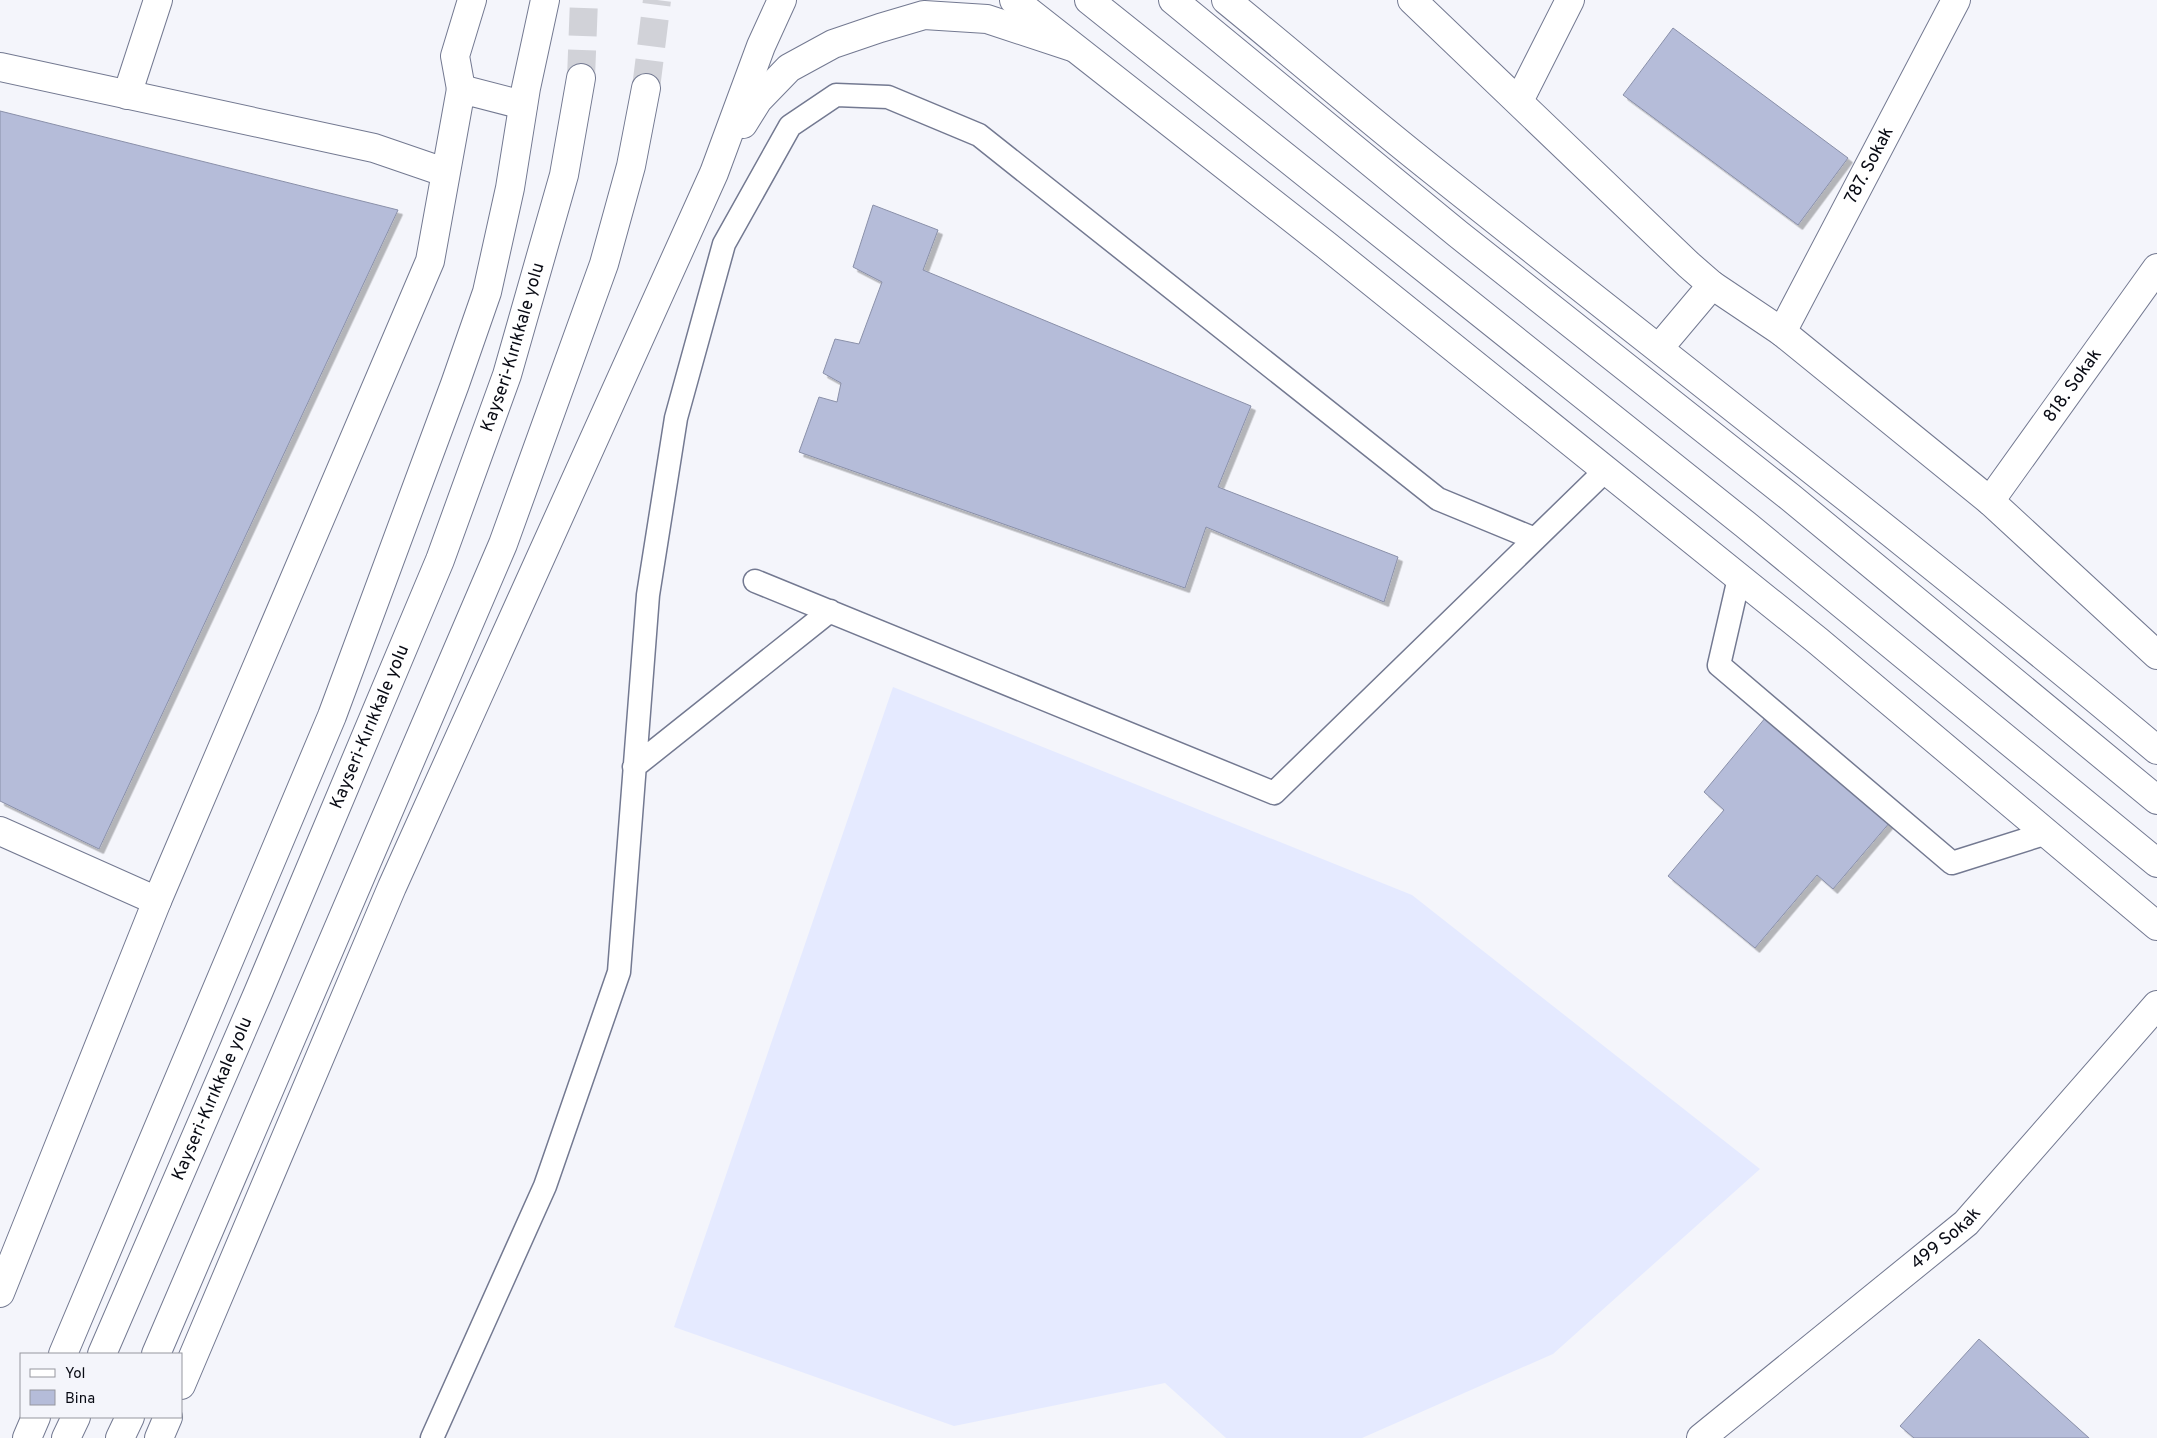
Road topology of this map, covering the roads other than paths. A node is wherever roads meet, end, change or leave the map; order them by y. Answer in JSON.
{"nodes":[{"id":1,"x":158,"y":0,"type":"edge"},
{"id":2,"x":472,"y":0,"type":"edge"},
{"id":3,"x":545,"y":0,"type":"edge"},
{"id":4,"x":782,"y":0,"type":"edge"},
{"id":5,"x":1014,"y":0,"type":"edge"},
{"id":6,"x":1089,"y":0,"type":"edge"},
{"id":7,"x":1173,"y":0,"type":"edge"},
{"id":8,"x":1226,"y":0,"type":"edge"},
{"id":9,"x":1412,"y":0,"type":"edge"},
{"id":10,"x":1570,"y":0,"type":"edge"},
{"id":11,"x":1956,"y":0,"type":"edge"},
{"id":12,"x":1072,"y":47,"type":"junction"},
{"id":13,"x":0,"y":67,"type":"edge"},
{"id":14,"x":581,"y":78,"type":"tunnel mouth"},
{"id":15,"x":646,"y":88,"type":"tunnel mouth"},
{"id":16,"x":461,"y":89,"type":"junction"},
{"id":17,"x":126,"y":94,"type":"junction"},
{"id":18,"x":1519,"y":101,"type":"junction"},
{"id":19,"x":523,"y":105,"type":"junction"},
{"id":20,"x":444,"y":172,"type":"junction"},
{"id":21,"x":714,"y":173,"type":"junction"},
{"id":22,"x":2157,"y":268,"type":"edge"},
{"id":23,"x":1712,"y":285,"type":"junction"},
{"id":24,"x":1782,"y":332,"type":"junction"},
{"id":25,"x":1659,"y":348,"type":"junction"},
{"id":26,"x":1606,"y":470,"type":"junction"},
{"id":27,"x":1990,"y":501,"type":"junction"},
{"id":28,"x":1536,"y":539,"type":"junction"},
{"id":29,"x":1739,"y":578,"type":"junction"},
{"id":30,"x":755,"y":581,"type":"dead end"},
{"id":31,"x":830,"y":611,"type":"junction"},
{"id":32,"x":2157,"y":655,"type":"edge"},
{"id":33,"x":2157,"y":750,"type":"edge"},
{"id":34,"x":634,"y":767,"type":"junction"},
{"id":35,"x":2157,"y":800,"type":"edge"},
{"id":36,"x":0,"y":831,"type":"edge"},
{"id":37,"x":2047,"y":833,"type":"junction"},
{"id":38,"x":2157,"y":863,"type":"edge"},
{"id":39,"x":157,"y":901,"type":"junction"},
{"id":40,"x":2157,"y":926,"type":"edge"},
{"id":41,"x":2157,"y":1005,"type":"edge"},
{"id":42,"x":0,"y":1293,"type":"edge"},
{"id":43,"x":63,"y":1353,"type":"edge"},
{"id":44,"x":102,"y":1353,"type":"edge"},
{"id":45,"x":156,"y":1353,"type":"edge"},
{"id":46,"x":182,"y":1383,"type":"edge"},
{"id":47,"x":36,"y":1418,"type":"edge"},
{"id":48,"x":76,"y":1418,"type":"edge"},
{"id":49,"x":130,"y":1418,"type":"edge"},
{"id":50,"x":168,"y":1418,"type":"edge"},
{"id":51,"x":27,"y":1438,"type":"edge"},
{"id":52,"x":66,"y":1438,"type":"edge"},
{"id":53,"x":120,"y":1438,"type":"edge"},
{"id":54,"x":159,"y":1438,"type":"edge"},
{"id":55,"x":432,"y":1438,"type":"edge"},
{"id":56,"x":1701,"y":1438,"type":"edge"}],
"edges":[{"from":1,"to":17,"type":"main road"},
{"from":2,"to":16,"type":"main road"},
{"from":3,"to":19,"type":"main road"},
{"from":4,"to":21,"type":"main road"},
{"from":5,"to":12,"type":"main road"},
{"from":6,"to":38,"type":"main road"},
{"from":7,"to":35,"type":"main road"},
{"from":8,"to":25,"type":"main road"},
{"from":9,"to":18,"type":"main road"},
{"from":10,"to":18,"type":"main road"},
{"from":11,"to":24,"type":"main road","name":"787. Sokak"},
{"from":12,"to":21,"type":"main road"},
{"from":12,"to":26,"type":"main road"},
{"from":13,"to":17,"type":"main road"},
{"from":14,"to":44,"type":"main road","name":"Kayseri-Kırıkkale yolu"},
{"from":15,"to":45,"type":"main road"},
{"from":16,"to":19,"type":"main road"},
{"from":16,"to":20,"type":"main road"},
{"from":17,"to":20,"type":"main road"},
{"from":18,"to":23,"type":"main road"},
{"from":19,"to":43,"type":"main road"},
{"from":20,"to":39,"type":"main road"},
{"from":21,"to":46,"type":"main road"},
{"from":22,"to":27,"type":"main road","name":"818. Sokak"},
{"from":23,"to":24,"type":"main road"},
{"from":23,"to":25,"type":"main road"},
{"from":24,"to":27,"type":"main road"},
{"from":25,"to":33,"type":"main road"},
{"from":26,"to":28,"type":"lane"},
{"from":26,"to":29,"type":"main road"},
{"from":27,"to":32,"type":"main road"},
{"from":28,"to":31,"type":"lane"},
{"from":28,"to":34,"type":"lane"},
{"from":29,"to":37,"type":"main road"},
{"from":29,"to":37,"type":"lane"},
{"from":30,"to":31,"type":"lane"},
{"from":31,"to":34,"type":"lane"},
{"from":34,"to":55,"type":"lane"},
{"from":36,"to":39,"type":"main road"},
{"from":37,"to":40,"type":"main road"},
{"from":39,"to":42,"type":"main road"},
{"from":41,"to":56,"type":"main road","name":"499 Sokak"},
{"from":47,"to":51,"type":"main road"},
{"from":48,"to":52,"type":"main road"},
{"from":49,"to":53,"type":"main road"},
{"from":50,"to":54,"type":"main road"}]}
